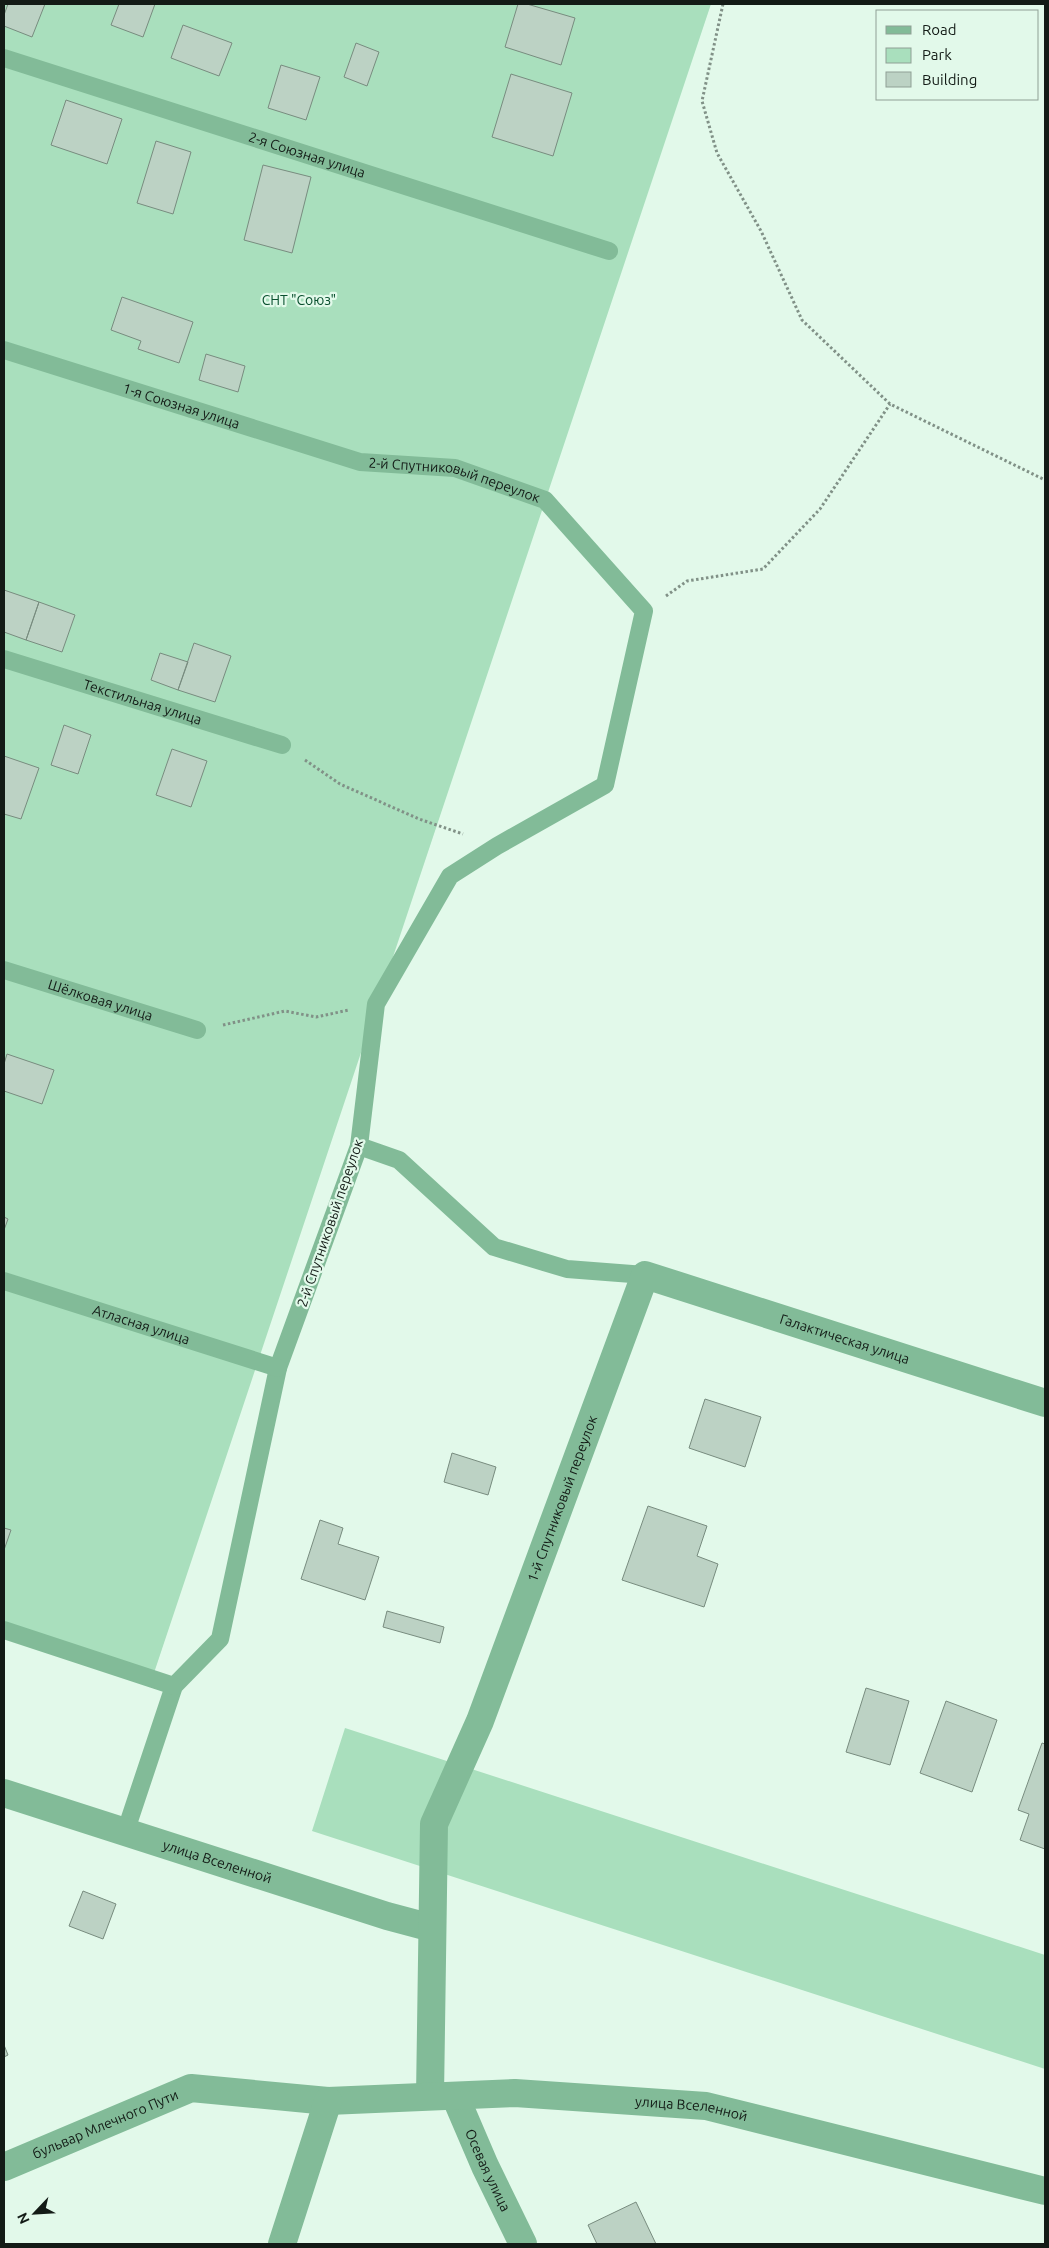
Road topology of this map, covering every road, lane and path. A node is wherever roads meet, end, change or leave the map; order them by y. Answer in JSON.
{"nodes":[{"id":1,"x":723,"y":4,"type":"edge"},
{"id":2,"x":4,"y":58,"type":"edge"},
{"id":3,"x":609,"y":251,"type":"dead end"},
{"id":4,"x":4,"y":350,"type":"edge"},
{"id":5,"x":890,"y":404,"type":"junction"},
{"id":6,"x":360,"y":462,"type":"joint"},
{"id":7,"x":1045,"y":480,"type":"edge"},
{"id":8,"x":644,"y":611,"type":"junction"},
{"id":9,"x":4,"y":659,"type":"edge"},
{"id":10,"x":282,"y":745,"type":"joint"},
{"id":11,"x":497,"y":846,"type":"junction"},
{"id":12,"x":4,"y":970,"type":"edge"},
{"id":13,"x":376,"y":1004,"type":"junction"},
{"id":14,"x":197,"y":1030,"type":"joint"},
{"id":15,"x":359,"y":1146,"type":"junction"},
{"id":16,"x":645,"y":1275,"type":"junction"},
{"id":17,"x":4,"y":1281,"type":"edge"},
{"id":18,"x":278,"y":1368,"type":"junction"},
{"id":19,"x":1045,"y":1403,"type":"edge"},
{"id":20,"x":4,"y":1630,"type":"edge"},
{"id":21,"x":174,"y":1686,"type":"junction"},
{"id":22,"x":4,"y":1793,"type":"edge"},
{"id":23,"x":125,"y":1833,"type":"junction"},
{"id":24,"x":432,"y":1928,"type":"junction"},
{"id":25,"x":442,"y":2096,"type":"junction"},
{"id":26,"x":328,"y":2101,"type":"junction"},
{"id":27,"x":4,"y":2167,"type":"edge"},
{"id":28,"x":1045,"y":2191,"type":"edge"},
{"id":29,"x":282,"y":2244,"type":"edge"},
{"id":30,"x":523,"y":2244,"type":"edge"}],
"edges":[{"from":1,"to":5,"type":"path"},
{"from":2,"to":3,"type":"lane","name":"2-я Союзная улица"},
{"from":4,"to":6,"type":"lane","name":"1-я Союзная улица"},
{"from":5,"to":7,"type":"path"},
{"from":5,"to":8,"type":"path"},
{"from":6,"to":8,"type":"lane","name":"2-й Спутниковый переулок"},
{"from":8,"to":11,"type":"lane","name":"2-й Спутниковый переулок"},
{"from":9,"to":10,"type":"lane","name":"Текстильная улица"},
{"from":10,"to":11,"type":"path"},
{"from":11,"to":13,"type":"lane","name":"2-й Спутниковый переулок"},
{"from":12,"to":14,"type":"lane","name":"Шёлковая улица"},
{"from":13,"to":14,"type":"path"},
{"from":13,"to":15,"type":"lane","name":"2-й Спутниковый переулок"},
{"from":15,"to":16,"type":"lane"},
{"from":15,"to":18,"type":"lane","name":"2-й Спутниковый переулок"},
{"from":16,"to":19,"type":"street","name":"Галактическая улица"},
{"from":16,"to":24,"type":"street","name":"1-й Спутниковый переулок"},
{"from":17,"to":18,"type":"lane","name":"Атласная улица"},
{"from":18,"to":21,"type":"lane","name":"2-й Спутниковый переулок"},
{"from":20,"to":21,"type":"lane"},
{"from":21,"to":23,"type":"lane","name":"2-й Спутниковый переулок"},
{"from":22,"to":23,"type":"street","name":"улица Вселенной"},
{"from":23,"to":24,"type":"street","name":"улица Вселенной"},
{"from":24,"to":25,"type":"street","name":"1-й Спутниковый переулок"},
{"from":25,"to":26,"type":"street","name":"улица Вселенной"},
{"from":25,"to":28,"type":"street","name":"улица Вселенной"},
{"from":25,"to":30,"type":"street","name":"Осевая улица"},
{"from":26,"to":27,"type":"street","name":"бульвар Млечного Пути"},
{"from":26,"to":29,"type":"street"}]}
